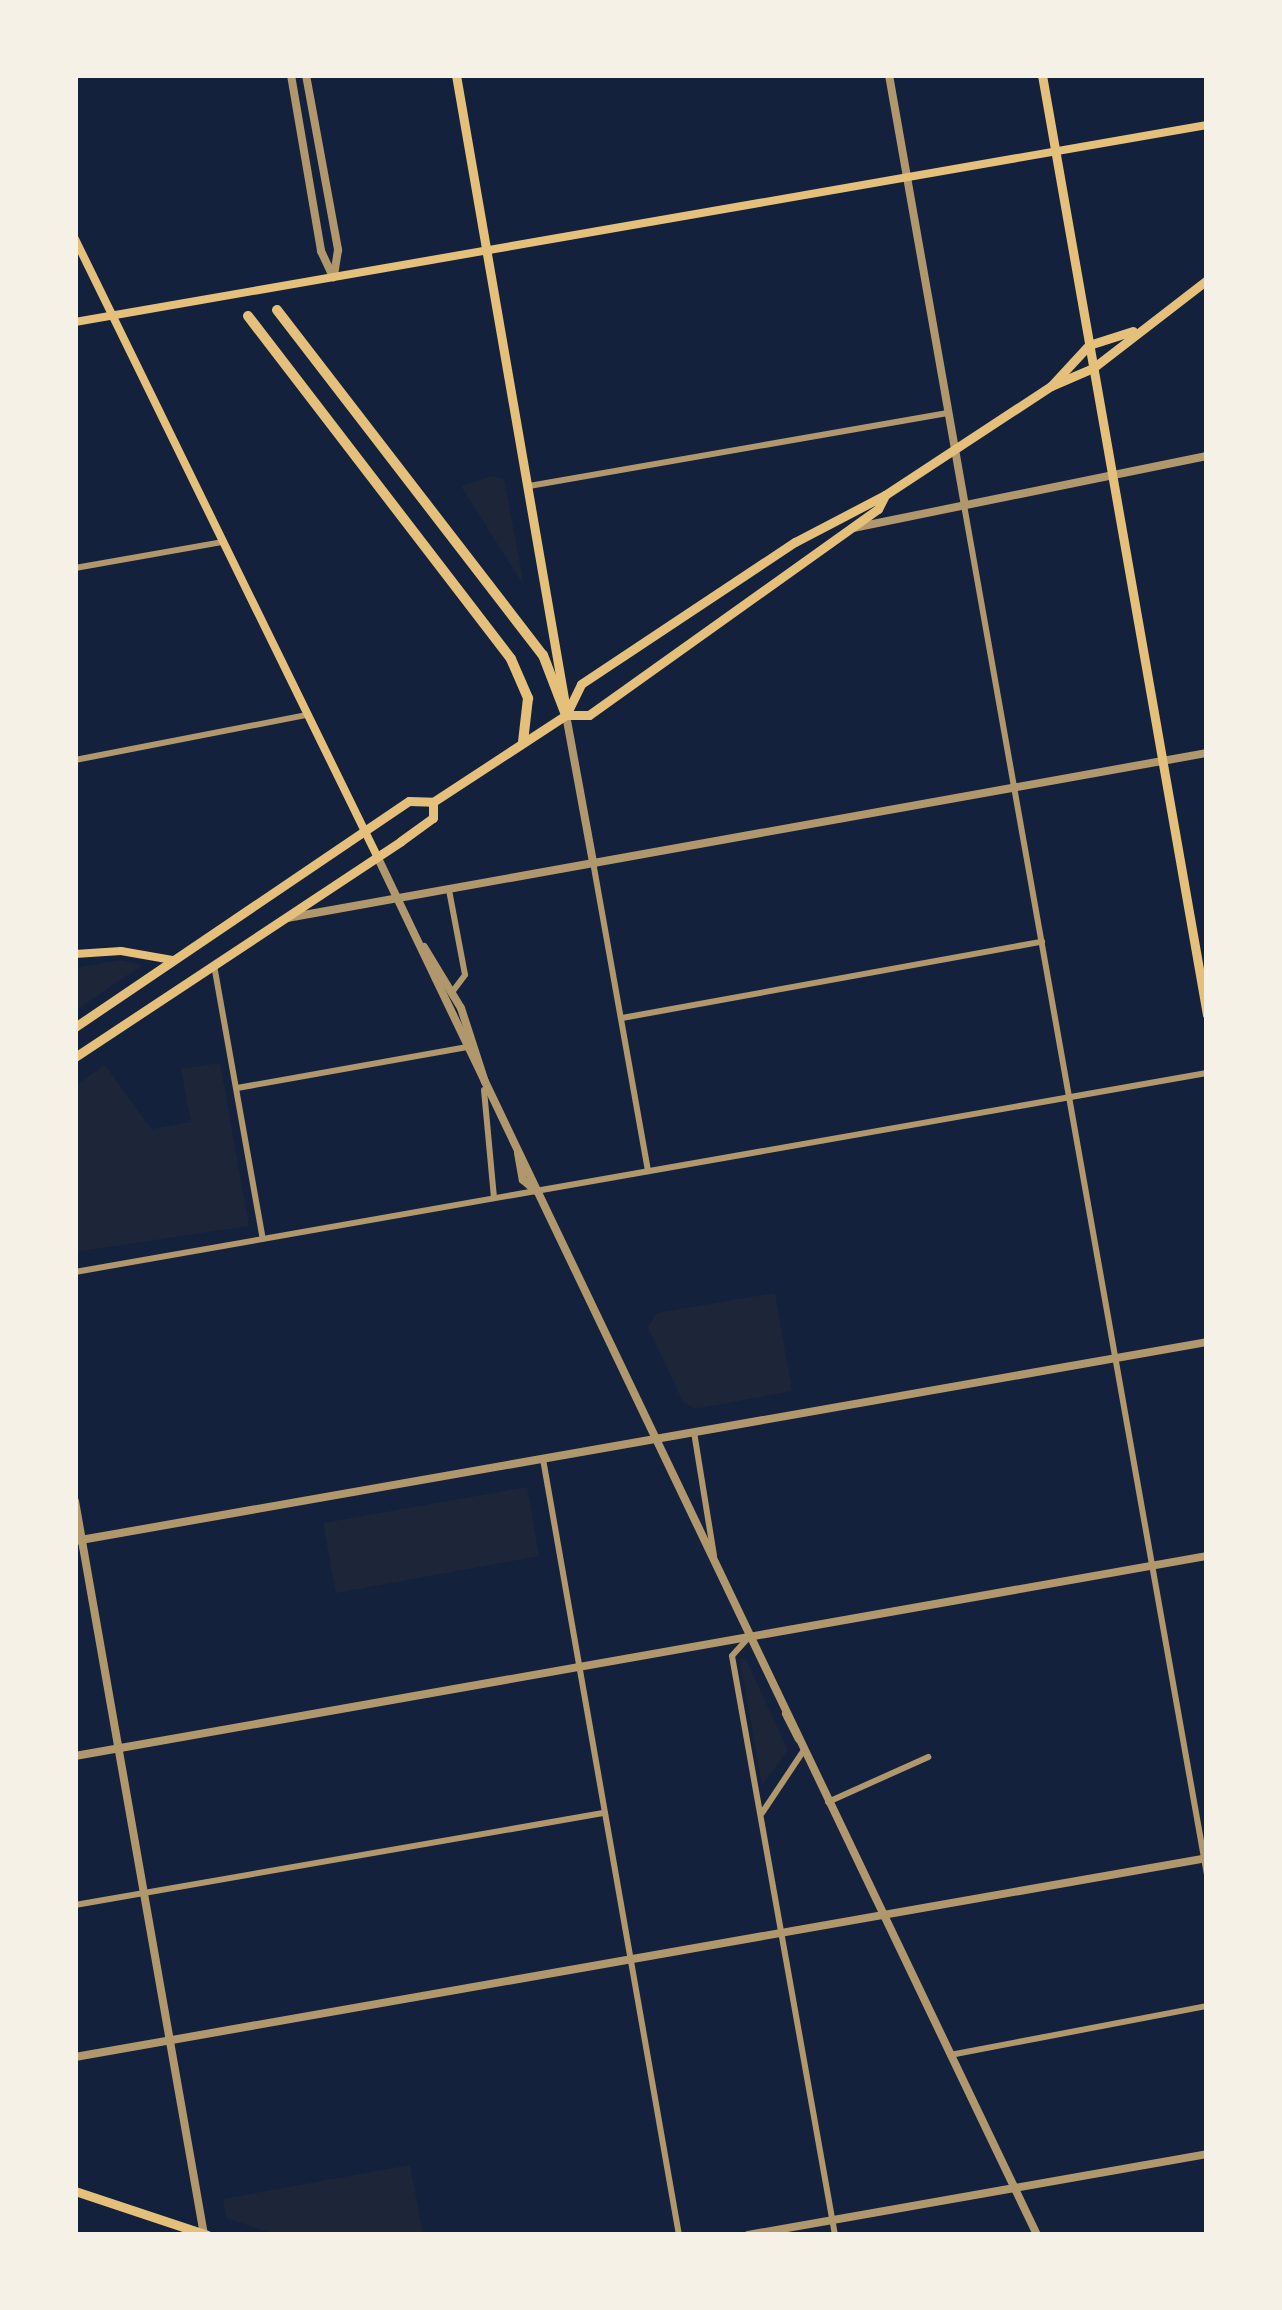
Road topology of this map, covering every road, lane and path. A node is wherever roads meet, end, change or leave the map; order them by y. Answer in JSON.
{"nodes":[{"id":1,"x":291,"y":75,"type":"edge"},
{"id":2,"x":306,"y":75,"type":"edge"},
{"id":3,"x":456,"y":75,"type":"edge"},
{"id":4,"x":889,"y":75,"type":"edge"},
{"id":5,"x":1042,"y":75,"type":"edge"},
{"id":6,"x":1207,"y":125,"type":"edge"},
{"id":7,"x":1055,"y":149,"type":"junction"},
{"id":8,"x":906,"y":176,"type":"junction"},
{"id":9,"x":75,"y":239,"type":"edge"},
{"id":10,"x":486,"y":249,"type":"junction"},
{"id":11,"x":333,"y":277,"type":"junction"},
{"id":12,"x":1207,"y":280,"type":"edge"},
{"id":13,"x":277,"y":310,"type":"dead end"},
{"id":14,"x":111,"y":316,"type":"junction"},
{"id":15,"x":248,"y":316,"type":"dead end"},
{"id":16,"x":75,"y":322,"type":"edge"},
{"id":17,"x":1133,"y":331,"type":"junction"},
{"id":18,"x":1089,"y":345,"type":"junction"},
{"id":19,"x":1093,"y":368,"type":"junction"},
{"id":20,"x":1051,"y":386,"type":"junction"},
{"id":21,"x":948,"y":413,"type":"junction"},
{"id":22,"x":955,"y":449,"type":"junction"},
{"id":23,"x":1207,"y":457,"type":"edge"},
{"id":24,"x":1112,"y":474,"type":"junction"},
{"id":25,"x":529,"y":486,"type":"junction"},
{"id":26,"x":885,"y":495,"type":"junction"},
{"id":27,"x":964,"y":501,"type":"junction"},
{"id":28,"x":852,"y":529,"type":"junction"},
{"id":29,"x":222,"y":542,"type":"junction"},
{"id":30,"x":75,"y":568,"type":"edge"},
{"id":31,"x":307,"y":715,"type":"junction"},
{"id":32,"x":566,"y":715,"type":"junction"},
{"id":33,"x":523,"y":742,"type":"junction"},
{"id":34,"x":1207,"y":753,"type":"edge"},
{"id":35,"x":75,"y":760,"type":"edge"},
{"id":36,"x":1162,"y":761,"type":"junction"},
{"id":37,"x":1014,"y":787,"type":"junction"},
{"id":38,"x":433,"y":802,"type":"junction"},
{"id":39,"x":364,"y":832,"type":"junction"},
{"id":40,"x":377,"y":856,"type":"junction"},
{"id":41,"x":593,"y":862,"type":"junction"},
{"id":42,"x":449,"y":890,"type":"junction"},
{"id":43,"x":400,"y":898,"type":"junction"},
{"id":44,"x":280,"y":919,"type":"junction"},
{"id":45,"x":1042,"y":942,"type":"junction"},
{"id":46,"x":424,"y":947,"type":"junction"},
{"id":47,"x":75,"y":954,"type":"edge"},
{"id":48,"x":172,"y":960,"type":"junction"},
{"id":49,"x":214,"y":961,"type":"junction"},
{"id":50,"x":453,"y":991,"type":"junction"},
{"id":51,"x":1207,"y":1015,"type":"edge"},
{"id":52,"x":622,"y":1018,"type":"junction"},
{"id":53,"x":75,"y":1027,"type":"edge"},
{"id":54,"x":467,"y":1047,"type":"junction"},
{"id":55,"x":75,"y":1057,"type":"edge"},
{"id":56,"x":1207,"y":1073,"type":"edge"},
{"id":57,"x":236,"y":1088,"type":"junction"},
{"id":58,"x":484,"y":1090,"type":"junction"},
{"id":59,"x":1070,"y":1097,"type":"junction"},
{"id":60,"x":648,"y":1171,"type":"junction"},
{"id":61,"x":536,"y":1191,"type":"junction"},
{"id":62,"x":494,"y":1198,"type":"junction"},
{"id":63,"x":263,"y":1239,"type":"junction"},
{"id":64,"x":75,"y":1272,"type":"edge"},
{"id":65,"x":1207,"y":1342,"type":"edge"},
{"id":66,"x":1114,"y":1358,"type":"junction"},
{"id":67,"x":694,"y":1432,"type":"junction"},
{"id":68,"x":653,"y":1439,"type":"junction"},
{"id":69,"x":542,"y":1459,"type":"junction"},
{"id":70,"x":75,"y":1501,"type":"edge"},
{"id":71,"x":78,"y":1540,"type":"edge"},
{"id":72,"x":1207,"y":1556,"type":"edge"},
{"id":73,"x":714,"y":1564,"type":"junction"},
{"id":74,"x":1152,"y":1566,"type":"junction"},
{"id":75,"x":749,"y":1637,"type":"junction"},
{"id":76,"x":579,"y":1667,"type":"junction"},
{"id":77,"x":802,"y":1745,"type":"junction"},
{"id":78,"x":118,"y":1748,"type":"junction"},
{"id":79,"x":75,"y":1756,"type":"edge"},
{"id":80,"x":928,"y":1757,"type":"dead end"},
{"id":81,"x":828,"y":1802,"type":"junction"},
{"id":82,"x":605,"y":1812,"type":"junction"},
{"id":83,"x":761,"y":1816,"type":"junction"},
{"id":84,"x":1206,"y":1859,"type":"edge"},
{"id":85,"x":1207,"y":1875,"type":"edge"},
{"id":86,"x":144,"y":1893,"type":"junction"},
{"id":87,"x":75,"y":1906,"type":"edge"},
{"id":88,"x":883,"y":1915,"type":"junction"},
{"id":89,"x":782,"y":1933,"type":"junction"},
{"id":90,"x":631,"y":1960,"type":"junction"},
{"id":91,"x":1207,"y":2006,"type":"edge"},
{"id":92,"x":168,"y":2040,"type":"junction"},
{"id":93,"x":950,"y":2055,"type":"junction"},
{"id":94,"x":75,"y":2057,"type":"edge"},
{"id":95,"x":1207,"y":2154,"type":"edge"},
{"id":96,"x":1014,"y":2188,"type":"junction"},
{"id":97,"x":75,"y":2191,"type":"edge"},
{"id":98,"x":832,"y":2220,"type":"junction"},
{"id":99,"x":205,"y":2235,"type":"edge"},
{"id":100,"x":679,"y":2235,"type":"edge"},
{"id":101,"x":748,"y":2235,"type":"edge"},
{"id":102,"x":835,"y":2235,"type":"edge"},
{"id":103,"x":1037,"y":2235,"type":"edge"}],
"edges":[{"from":1,"to":11,"type":"street"},
{"from":2,"to":11,"type":"street"},
{"from":3,"to":10,"type":"main road"},
{"from":4,"to":8,"type":"street"},
{"from":5,"to":7,"type":"main road"},
{"from":6,"to":7,"type":"main road"},
{"from":7,"to":8,"type":"main road"},
{"from":7,"to":18,"type":"main road"},
{"from":8,"to":10,"type":"main road"},
{"from":8,"to":21,"type":"street"},
{"from":9,"to":14,"type":"main road"},
{"from":10,"to":11,"type":"main road"},
{"from":10,"to":25,"type":"main road"},
{"from":11,"to":14,"type":"main road"},
{"from":12,"to":17,"type":"main road"},
{"from":13,"to":32,"type":"highway"},
{"from":14,"to":16,"type":"main road"},
{"from":14,"to":29,"type":"main road"},
{"from":15,"to":33,"type":"highway"},
{"from":17,"to":18,"type":"main road"},
{"from":17,"to":19,"type":"main road"},
{"from":18,"to":19,"type":"main road"},
{"from":18,"to":20,"type":"main road"},
{"from":19,"to":20,"type":"main road"},
{"from":19,"to":24,"type":"main road"},
{"from":20,"to":22,"type":"main road"},
{"from":21,"to":22,"type":"street"},
{"from":21,"to":25,"type":"street"},
{"from":22,"to":26,"type":"main road"},
{"from":22,"to":27,"type":"street"},
{"from":23,"to":24,"type":"street"},
{"from":24,"to":27,"type":"street"},
{"from":24,"to":36,"type":"main road"},
{"from":25,"to":32,"type":"main road"},
{"from":26,"to":28,"type":"main road"},
{"from":26,"to":32,"type":"main road"},
{"from":27,"to":28,"type":"street"},
{"from":27,"to":37,"type":"street"},
{"from":28,"to":32,"type":"main road"},
{"from":29,"to":30,"type":"street"},
{"from":29,"to":31,"type":"main road"},
{"from":31,"to":35,"type":"street"},
{"from":31,"to":39,"type":"main road"},
{"from":32,"to":33,"type":"main road"},
{"from":32,"to":41,"type":"street"},
{"from":33,"to":38,"type":"main road"},
{"from":34,"to":36,"type":"street"},
{"from":36,"to":37,"type":"street"},
{"from":36,"to":51,"type":"main road"},
{"from":37,"to":41,"type":"street"},
{"from":37,"to":45,"type":"street"},
{"from":38,"to":39,"type":"main road"},
{"from":38,"to":40,"type":"main road"},
{"from":39,"to":40,"type":"main road"},
{"from":39,"to":48,"type":"main road"},
{"from":40,"to":43,"type":"street"},
{"from":40,"to":44,"type":"main road"},
{"from":41,"to":42,"type":"street"},
{"from":41,"to":52,"type":"street"},
{"from":42,"to":43,"type":"street"},
{"from":42,"to":50,"type":"street"},
{"from":43,"to":44,"type":"street"},
{"from":43,"to":46,"type":"street"},
{"from":44,"to":49,"type":"main road"},
{"from":45,"to":52,"type":"street"},
{"from":45,"to":59,"type":"street"},
{"from":46,"to":50,"type":"street"},
{"from":46,"to":54,"type":"street"},
{"from":47,"to":48,"type":"main road"},
{"from":48,"to":53,"type":"main road"},
{"from":49,"to":55,"type":"main road"},
{"from":49,"to":57,"type":"street"},
{"from":50,"to":58,"type":"street"},
{"from":52,"to":60,"type":"street"},
{"from":54,"to":57,"type":"street"},
{"from":54,"to":58,"type":"street"},
{"from":56,"to":59,"type":"street"},
{"from":57,"to":63,"type":"street"},
{"from":58,"to":61,"type":"street"},
{"from":58,"to":62,"type":"street"},
{"from":59,"to":60,"type":"street"},
{"from":59,"to":66,"type":"street"},
{"from":60,"to":61,"type":"street"},
{"from":61,"to":62,"type":"street"},
{"from":61,"to":68,"type":"street"},
{"from":62,"to":63,"type":"street"},
{"from":63,"to":64,"type":"street"},
{"from":65,"to":66,"type":"street"},
{"from":66,"to":67,"type":"street"},
{"from":66,"to":74,"type":"street"},
{"from":67,"to":68,"type":"street"},
{"from":67,"to":73,"type":"street"},
{"from":68,"to":69,"type":"street"},
{"from":68,"to":73,"type":"street"},
{"from":69,"to":71,"type":"street"},
{"from":69,"to":76,"type":"street"},
{"from":70,"to":71,"type":"street"},
{"from":71,"to":78,"type":"street"},
{"from":72,"to":74,"type":"street"},
{"from":73,"to":75,"type":"street"},
{"from":74,"to":75,"type":"street"},
{"from":74,"to":84,"type":"street"},
{"from":75,"to":76,"type":"street"},
{"from":75,"to":77,"type":"street"},
{"from":75,"to":83,"type":"street"},
{"from":76,"to":78,"type":"street"},
{"from":76,"to":82,"type":"street"},
{"from":77,"to":81,"type":"street"},
{"from":77,"to":83,"type":"street"},
{"from":78,"to":79,"type":"street"},
{"from":78,"to":86,"type":"street"},
{"from":80,"to":81,"type":"street"},
{"from":81,"to":88,"type":"street"},
{"from":82,"to":86,"type":"street"},
{"from":82,"to":90,"type":"street"},
{"from":83,"to":89,"type":"street"},
{"from":84,"to":85,"type":"street"},
{"from":84,"to":88,"type":"street"},
{"from":86,"to":87,"type":"street"},
{"from":86,"to":92,"type":"street"},
{"from":88,"to":89,"type":"street"},
{"from":88,"to":93,"type":"street"},
{"from":89,"to":90,"type":"street"},
{"from":89,"to":98,"type":"street"},
{"from":90,"to":92,"type":"street"},
{"from":90,"to":100,"type":"street"},
{"from":91,"to":93,"type":"street"},
{"from":92,"to":94,"type":"street"},
{"from":92,"to":99,"type":"street"},
{"from":93,"to":96,"type":"street"},
{"from":95,"to":96,"type":"street"},
{"from":96,"to":98,"type":"street"},
{"from":96,"to":103,"type":"street"},
{"from":97,"to":99,"type":"main road"},
{"from":98,"to":101,"type":"street"},
{"from":98,"to":102,"type":"street"}]}
